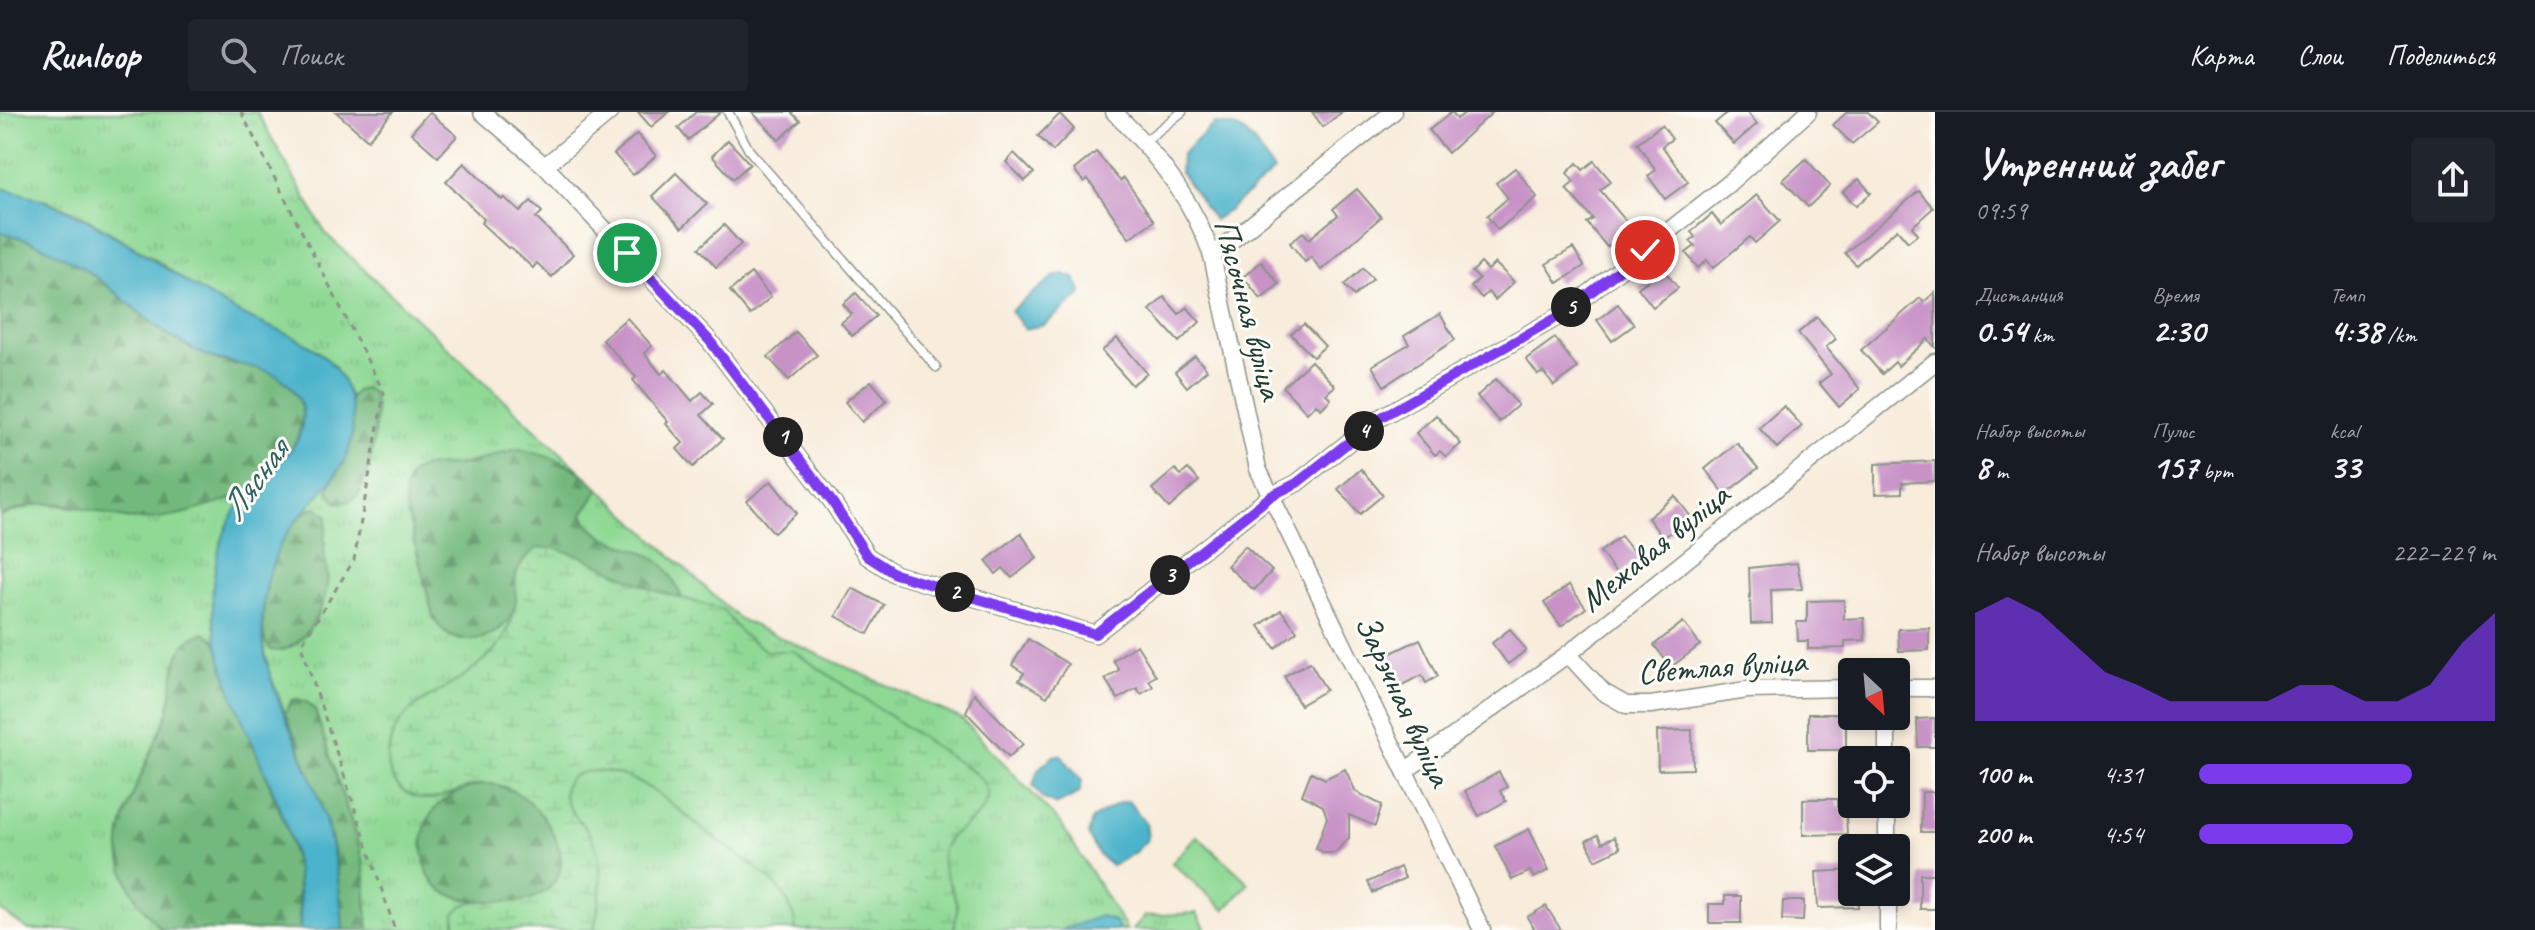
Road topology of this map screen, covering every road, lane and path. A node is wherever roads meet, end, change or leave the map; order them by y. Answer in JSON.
{"nodes":[{"id":1,"x":241,"y":112,"type":"edge"},
{"id":2,"x":482,"y":112,"type":"edge"},
{"id":3,"x":610,"y":112,"type":"edge"},
{"id":4,"x":728,"y":112,"type":"edge"},
{"id":5,"x":1114,"y":112,"type":"edge"},
{"id":6,"x":1182,"y":112,"type":"edge"},
{"id":7,"x":1393,"y":112,"type":"edge"},
{"id":8,"x":1808,"y":112,"type":"edge"},
{"id":9,"x":1145,"y":141,"type":"junction"},
{"id":10,"x":545,"y":166,"type":"junction"},
{"id":11,"x":1212,"y":256,"type":"junction"},
{"id":12,"x":1935,"y":362,"type":"edge"},
{"id":13,"x":936,"y":367,"type":"dead end"},
{"id":14,"x":1271,"y":496,"type":"junction"},
{"id":15,"x":1568,"y":654,"type":"junction"},
{"id":16,"x":1838,"y":688,"type":"edge"},
{"id":17,"x":1910,"y":688,"type":"edge"},
{"id":18,"x":1935,"y":688,"type":"edge"},
{"id":19,"x":1405,"y":771,"type":"junction"},
{"id":20,"x":1888,"y":906,"type":"edge"},
{"id":21,"x":395,"y":930,"type":"edge"},
{"id":22,"x":1482,"y":930,"type":"edge"},
{"id":23,"x":1888,"y":930,"type":"edge"}],
"edges":[{"from":1,"to":21,"type":"path"},
{"from":2,"to":10,"type":"street"},
{"from":3,"to":10,"type":"street"},
{"from":4,"to":13,"type":"lane"},
{"from":5,"to":9,"type":"street","name":"Пясочная вуліца"},
{"from":6,"to":9,"type":"lane"},
{"from":7,"to":11,"type":"street"},
{"from":8,"to":14,"type":"street"},
{"from":9,"to":11,"type":"street","name":"Пясочная вуліца"},
{"from":10,"to":14,"type":"street"},
{"from":11,"to":14,"type":"street","name":"Пясочная вуліца"},
{"from":12,"to":15,"type":"street","name":"Межавая вуліца"},
{"from":14,"to":19,"type":"street","name":"Зарэчная вуліца"},
{"from":15,"to":16,"type":"street","name":"Светлая вуліца"},
{"from":15,"to":19,"type":"street","name":"Межавая вуліца"},
{"from":17,"to":18,"type":"street"},
{"from":19,"to":22,"type":"street","name":"Зарэчная вуліца"},
{"from":20,"to":23,"type":"street"}]}
